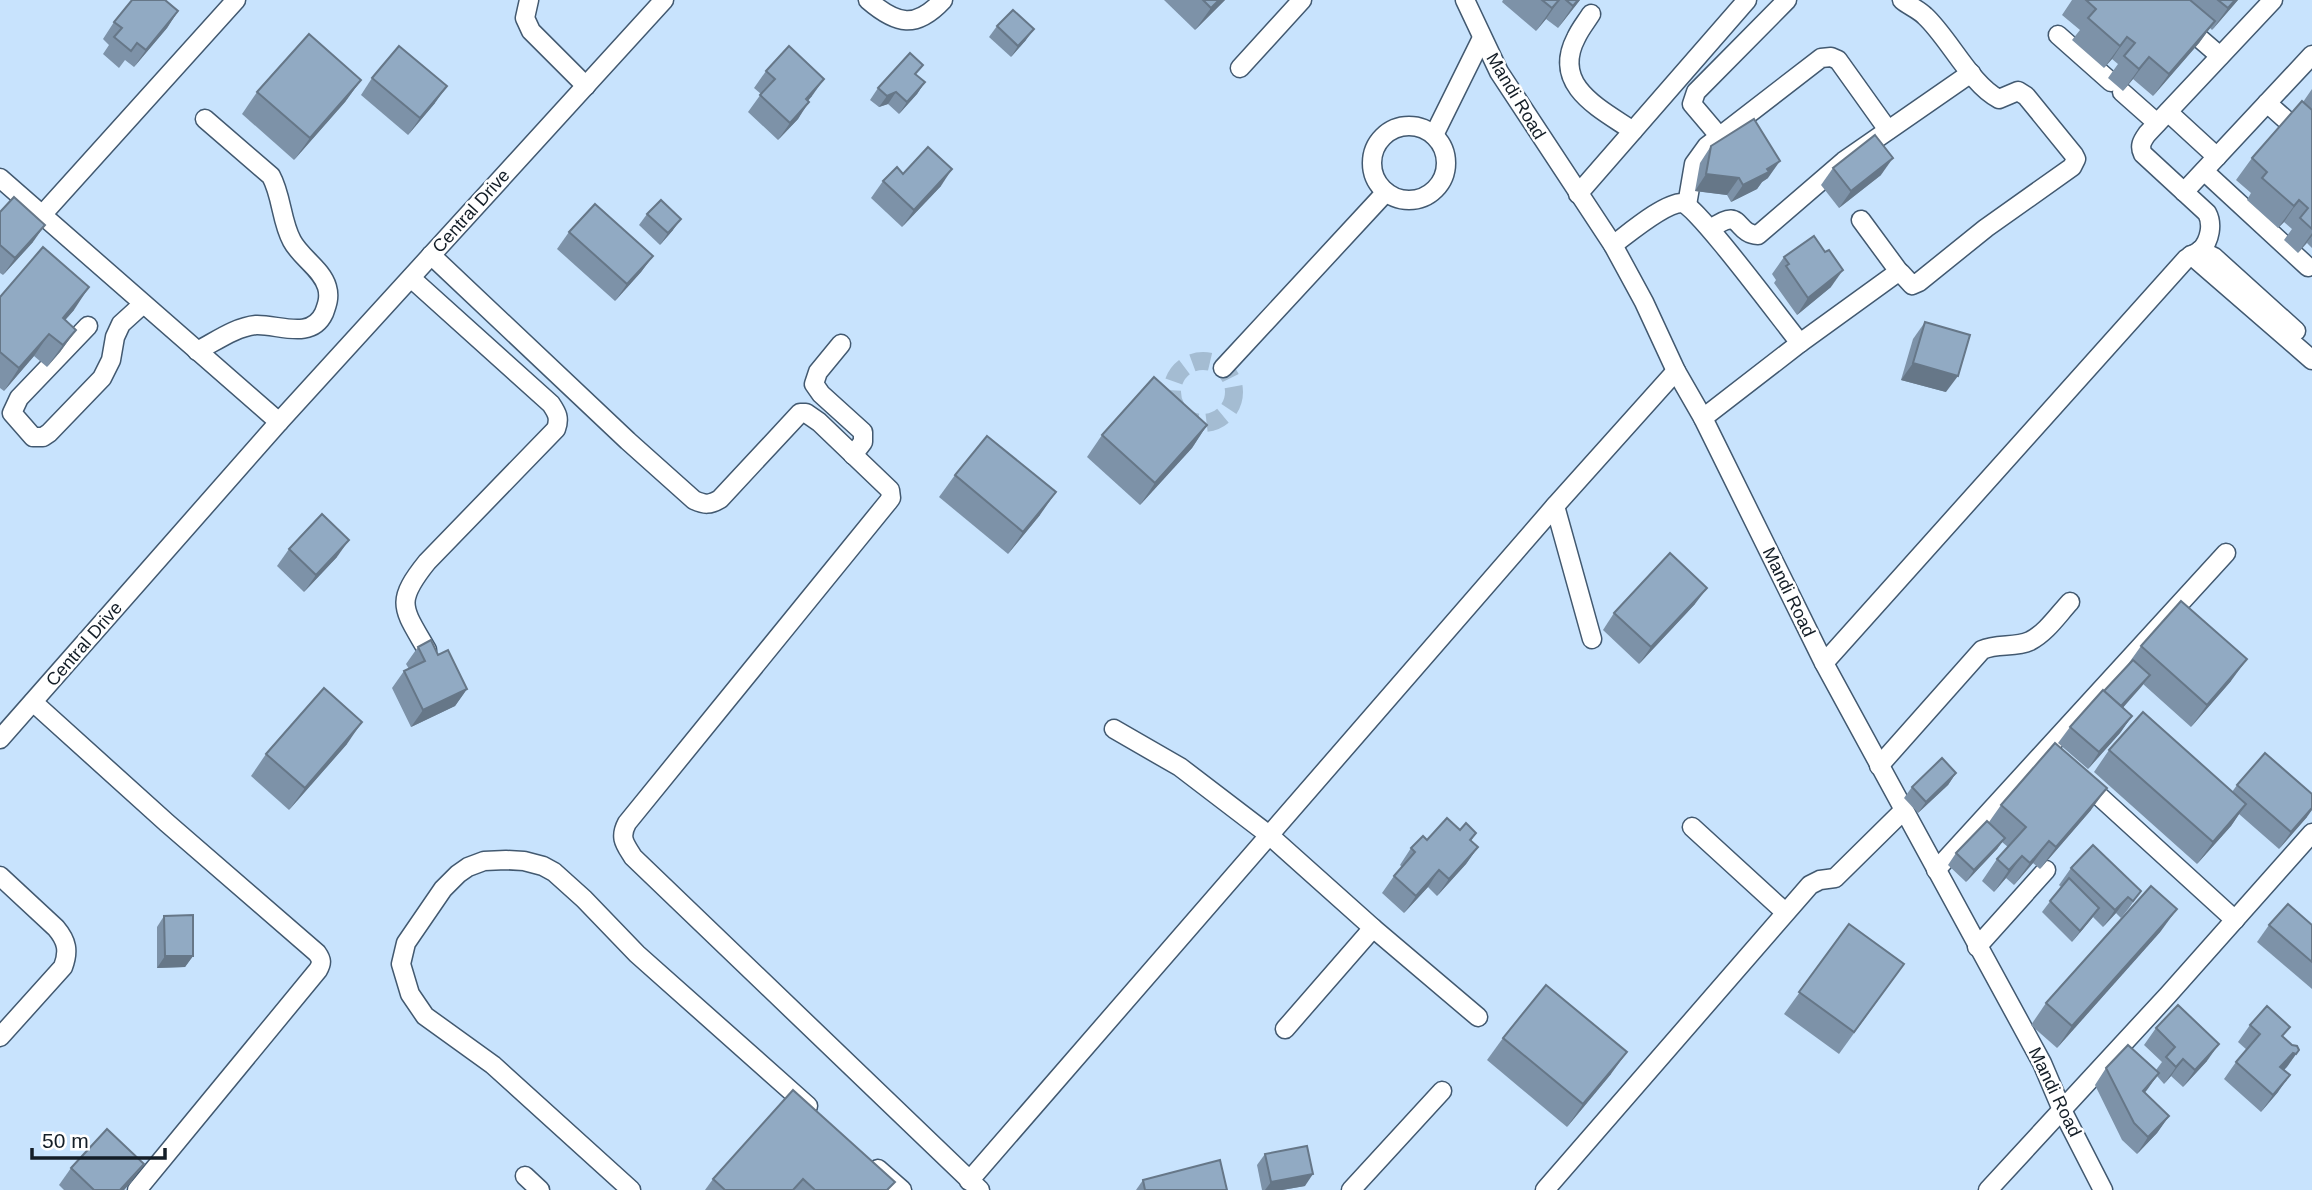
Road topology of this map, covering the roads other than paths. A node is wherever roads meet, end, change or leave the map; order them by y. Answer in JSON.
{"nodes":[{"id":1,"x":236,"y":0,"type":"edge"},
{"id":2,"x":529,"y":0,"type":"edge"},
{"id":3,"x":664,"y":0,"type":"edge"},
{"id":4,"x":868,"y":0,"type":"edge"},
{"id":5,"x":943,"y":0,"type":"edge"},
{"id":6,"x":1303,"y":0,"type":"edge"},
{"id":7,"x":1465,"y":0,"type":"edge"},
{"id":8,"x":1747,"y":0,"type":"edge"},
{"id":9,"x":1787,"y":0,"type":"edge"},
{"id":10,"x":1902,"y":0,"type":"edge"},
{"id":11,"x":2273,"y":0,"type":"edge"},
{"id":12,"x":1591,"y":14,"type":"dead end"},
{"id":13,"x":2183,"y":23,"type":"edge"},
{"id":14,"x":2058,"y":35,"type":"dead end"},
{"id":15,"x":1482,"y":38,"type":"junction"},
{"id":16,"x":2312,"y":55,"type":"edge"},
{"id":17,"x":2220,"y":56,"type":"junction"},
{"id":18,"x":1240,"y":68,"type":"dead end"},
{"id":19,"x":1971,"y":73,"type":"junction"},
{"id":20,"x":586,"y":86,"type":"junction"},
{"id":21,"x":2267,"y":103,"type":"junction"},
{"id":22,"x":2162,"y":118,"type":"junction"},
{"id":23,"x":205,"y":119,"type":"dead end"},
{"id":24,"x":1888,"y":130,"type":"junction"},
{"id":25,"x":1633,"y":131,"type":"junction"},
{"id":26,"x":1434,"y":135,"type":"junction"},
{"id":27,"x":1720,"y":137,"type":"junction"},
{"id":28,"x":2312,"y":143,"type":"edge"},
{"id":29,"x":2217,"y":157,"type":"junction"},
{"id":30,"x":2204,"y":171,"type":"junction"},
{"id":31,"x":0,"y":178,"type":"edge"},
{"id":32,"x":1386,"y":192,"type":"junction"},
{"id":33,"x":2185,"y":192,"type":"junction"},
{"id":34,"x":1578,"y":194,"type":"junction"},
{"id":35,"x":1687,"y":205,"type":"junction"},
{"id":36,"x":42,"y":215,"type":"junction"},
{"id":37,"x":1861,"y":220,"type":"dead end"},
{"id":38,"x":1710,"y":229,"type":"junction"},
{"id":39,"x":1612,"y":245,"type":"junction"},
{"id":40,"x":2196,"y":253,"type":"junction"},
{"id":41,"x":431,"y":255,"type":"junction"},
{"id":42,"x":2308,"y":267,"type":"dead end"},
{"id":43,"x":1900,"y":273,"type":"junction"},
{"id":44,"x":411,"y":278,"type":"junction"},
{"id":45,"x":143,"y":304,"type":"junction"},
{"id":46,"x":88,"y":326,"type":"dead end"},
{"id":47,"x":1800,"y":343,"type":"junction"},
{"id":48,"x":841,"y":344,"type":"dead end"},
{"id":49,"x":2312,"y":345,"type":"edge"},
{"id":50,"x":197,"y":351,"type":"junction"},
{"id":51,"x":2312,"y":360,"type":"edge"},
{"id":52,"x":1223,"y":368,"type":"dead end"},
{"id":53,"x":1676,"y":371,"type":"junction"},
{"id":54,"x":1703,"y":418,"type":"junction"},
{"id":55,"x":279,"y":422,"type":"junction"},
{"id":56,"x":853,"y":455,"type":"junction"},
{"id":57,"x":1555,"y":506,"type":"junction"},
{"id":58,"x":2226,"y":553,"type":"dead end"},
{"id":59,"x":2070,"y":602,"type":"dead end"},
{"id":60,"x":1592,"y":639,"type":"dead end"},
{"id":61,"x":427,"y":650,"type":"edge"},
{"id":62,"x":1824,"y":663,"type":"junction"},
{"id":63,"x":33,"y":702,"type":"junction"},
{"id":64,"x":1114,"y":729,"type":"dead end"},
{"id":65,"x":0,"y":739,"type":"edge"},
{"id":66,"x":1879,"y":766,"type":"junction"},
{"id":67,"x":2087,"y":785,"type":"edge"},
{"id":68,"x":1903,"y":811,"type":"junction"},
{"id":69,"x":1692,"y":827,"type":"dead end"},
{"id":70,"x":2312,"y":833,"type":"edge"},
{"id":71,"x":1269,"y":835,"type":"junction"},
{"id":72,"x":1936,"y":870,"type":"junction"},
{"id":73,"x":2046,"y":870,"type":"dead end"},
{"id":74,"x":0,"y":876,"type":"edge"},
{"id":75,"x":1785,"y":912,"type":"junction"},
{"id":76,"x":2235,"y":920,"type":"junction"},
{"id":77,"x":1373,"y":928,"type":"junction"},
{"id":78,"x":1978,"y":947,"type":"junction"},
{"id":79,"x":1478,"y":1017,"type":"dead end"},
{"id":80,"x":1285,"y":1029,"type":"dead end"},
{"id":81,"x":0,"y":1037,"type":"edge"},
{"id":82,"x":1442,"y":1091,"type":"dead end"},
{"id":83,"x":2062,"y":1110,"type":"junction"},
{"id":84,"x":820,"y":1116,"type":"edge"},
{"id":85,"x":868,"y":1161,"type":"edge"},
{"id":86,"x":525,"y":1176,"type":"dead end"},
{"id":87,"x":974,"y":1185,"type":"edge"},
{"id":88,"x":137,"y":1190,"type":"edge"},
{"id":89,"x":540,"y":1190,"type":"edge"},
{"id":90,"x":631,"y":1190,"type":"edge"},
{"id":91,"x":902,"y":1190,"type":"edge"},
{"id":92,"x":1351,"y":1190,"type":"edge"},
{"id":93,"x":1545,"y":1190,"type":"edge"},
{"id":94,"x":1988,"y":1190,"type":"edge"},
{"id":95,"x":2103,"y":1190,"type":"edge"}],
"edges":[{"from":1,"to":36,"type":"street"},
{"from":2,"to":20,"type":"street"},
{"from":3,"to":20,"type":"street","name":"Central Drive"},
{"from":4,"to":5,"type":"street"},
{"from":6,"to":18,"type":"street"},
{"from":7,"to":15,"type":"street","name":"Mandi Road"},
{"from":8,"to":25,"type":"street"},
{"from":9,"to":27,"type":"street"},
{"from":10,"to":19,"type":"street"},
{"from":11,"to":17,"type":"street"},
{"from":12,"to":25,"type":"street"},
{"from":13,"to":17,"type":"street"},
{"from":14,"to":22,"type":"street"},
{"from":15,"to":26,"type":"street"},
{"from":15,"to":34,"type":"street","name":"Mandi Road"},
{"from":16,"to":21,"type":"street"},
{"from":17,"to":22,"type":"street"},
{"from":19,"to":24,"type":"street"},
{"from":19,"to":43,"type":"street"},
{"from":20,"to":41,"type":"street","name":"Central Drive"},
{"from":21,"to":28,"type":"street"},
{"from":21,"to":29,"type":"street"},
{"from":22,"to":29,"type":"street"},
{"from":22,"to":33,"type":"street"},
{"from":23,"to":50,"type":"street"},
{"from":24,"to":27,"type":"street"},
{"from":24,"to":38,"type":"street"},
{"from":25,"to":34,"type":"street"},
{"from":26,"to":32,"type":"street"},
{"from":26,"to":32,"type":"street"},
{"from":27,"to":35,"type":"street"},
{"from":29,"to":30,"type":"street"},
{"from":30,"to":33,"type":"street"},
{"from":30,"to":42,"type":"street"},
{"from":31,"to":36,"type":"street"},
{"from":32,"to":52,"type":"street"},
{"from":33,"to":40,"type":"street"},
{"from":34,"to":39,"type":"street","name":"Mandi Road"},
{"from":35,"to":38,"type":"street"},
{"from":35,"to":39,"type":"street"},
{"from":36,"to":45,"type":"street"},
{"from":37,"to":43,"type":"street"},
{"from":38,"to":47,"type":"street"},
{"from":39,"to":53,"type":"street","name":"Mandi Road"},
{"from":40,"to":49,"type":"street"},
{"from":40,"to":51,"type":"street"},
{"from":40,"to":62,"type":"street"},
{"from":41,"to":44,"type":"street","name":"Central Drive"},
{"from":41,"to":56,"type":"street"},
{"from":43,"to":47,"type":"street"},
{"from":44,"to":55,"type":"street","name":"Central Drive"},
{"from":44,"to":61,"type":"street"},
{"from":45,"to":46,"type":"street"},
{"from":45,"to":50,"type":"street"},
{"from":47,"to":54,"type":"street"},
{"from":48,"to":56,"type":"street"},
{"from":50,"to":55,"type":"street"},
{"from":53,"to":54,"type":"street","name":"Mandi Road"},
{"from":53,"to":57,"type":"street"},
{"from":54,"to":62,"type":"street","name":"Mandi Road"},
{"from":55,"to":63,"type":"street","name":"Central Drive"},
{"from":56,"to":87,"type":"street"},
{"from":57,"to":60,"type":"street"},
{"from":57,"to":71,"type":"street"},
{"from":58,"to":72,"type":"street"},
{"from":59,"to":66,"type":"street"},
{"from":62,"to":66,"type":"street","name":"Mandi Road"},
{"from":63,"to":65,"type":"street","name":"Central Drive"},
{"from":63,"to":88,"type":"street"},
{"from":64,"to":71,"type":"street"},
{"from":66,"to":68,"type":"street","name":"Mandi Road"},
{"from":67,"to":76,"type":"street"},
{"from":68,"to":72,"type":"street","name":"Mandi Road"},
{"from":68,"to":75,"type":"street"},
{"from":69,"to":75,"type":"street"},
{"from":70,"to":76,"type":"street"},
{"from":71,"to":77,"type":"street"},
{"from":71,"to":87,"type":"street"},
{"from":72,"to":78,"type":"street","name":"Mandi Road"},
{"from":73,"to":78,"type":"street"},
{"from":74,"to":81,"type":"street"},
{"from":75,"to":93,"type":"street"},
{"from":76,"to":83,"type":"street"},
{"from":77,"to":79,"type":"street"},
{"from":77,"to":80,"type":"street"},
{"from":78,"to":83,"type":"street","name":"Mandi Road"},
{"from":82,"to":92,"type":"street"},
{"from":83,"to":94,"type":"street"},
{"from":83,"to":95,"type":"street","name":"Mandi Road"},
{"from":84,"to":90,"type":"street"},
{"from":85,"to":91,"type":"street"},
{"from":86,"to":89,"type":"street"}]}
